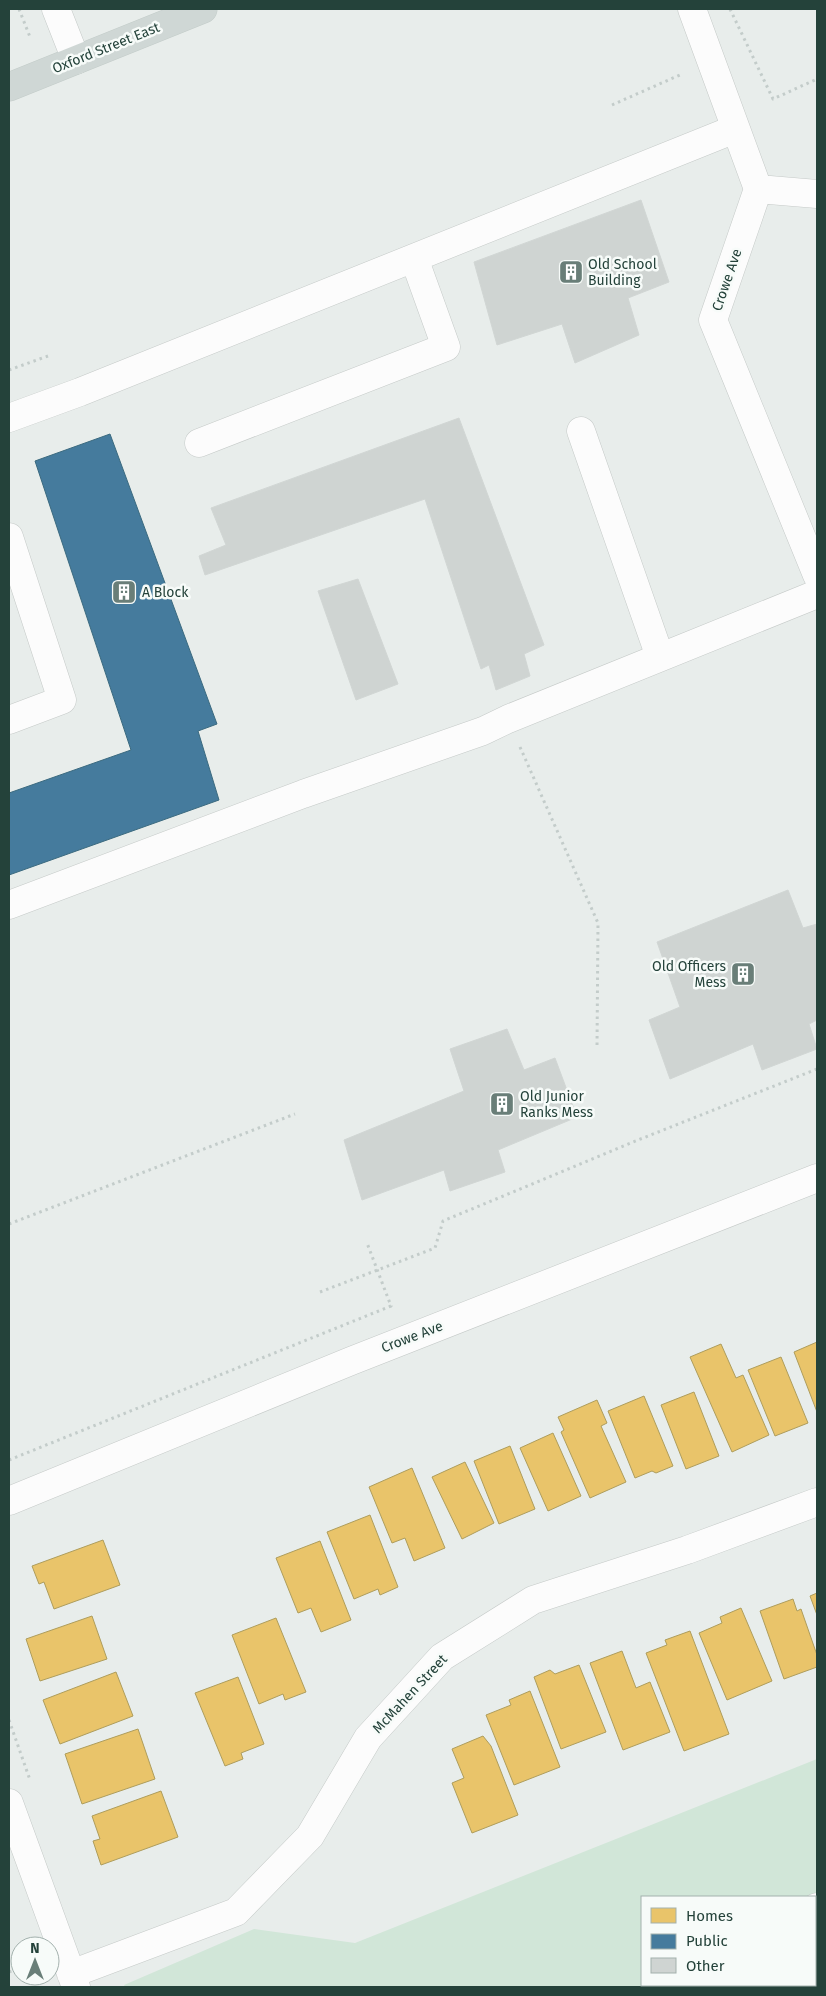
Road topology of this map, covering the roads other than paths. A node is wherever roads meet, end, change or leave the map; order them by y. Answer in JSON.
{"nodes":[{"id":1,"x":56,"y":9,"type":"edge"},
{"id":2,"x":203,"y":9,"type":"edge"},
{"id":3,"x":692,"y":9,"type":"edge"},
{"id":4,"x":76,"y":60,"type":"junction"},
{"id":5,"x":9,"y":87,"type":"edge"},
{"id":6,"x":735,"y":129,"type":"junction"},
{"id":7,"x":758,"y":189,"type":"junction"},
{"id":8,"x":817,"y":194,"type":"edge"},
{"id":9,"x":414,"y":258,"type":"junction"},
{"id":10,"x":9,"y":418,"type":"edge"},
{"id":11,"x":581,"y":431,"type":"dead end"},
{"id":12,"x":199,"y":443,"type":"dead end"},
{"id":13,"x":9,"y":537,"type":"edge"},
{"id":14,"x":817,"y":575,"type":"edge"},
{"id":15,"x":817,"y":594,"type":"edge"},
{"id":16,"x":660,"y":657,"type":"junction"},
{"id":17,"x":9,"y":720,"type":"edge"},
{"id":18,"x":9,"y":905,"type":"edge"},
{"id":19,"x":817,"y":1178,"type":"edge"},
{"id":20,"x":9,"y":1501,"type":"edge"},
{"id":21,"x":817,"y":1502,"type":"edge"},
{"id":22,"x":9,"y":1803,"type":"edge"},
{"id":23,"x":73,"y":1980,"type":"edge"}],
"edges":[{"from":1,"to":4,"type":"street"},
{"from":2,"to":4,"type":"main road","name":"Oxford Street East"},
{"from":3,"to":6,"type":"street"},
{"from":4,"to":5,"type":"main road","name":"Oxford Street East"},
{"from":6,"to":7,"type":"street"},
{"from":6,"to":9,"type":"street"},
{"from":7,"to":8,"type":"street"},
{"from":7,"to":14,"type":"street","name":"Crowe Ave"},
{"from":9,"to":10,"type":"street"},
{"from":9,"to":12,"type":"street"},
{"from":11,"to":16,"type":"street"},
{"from":13,"to":17,"type":"street"},
{"from":15,"to":16,"type":"street"},
{"from":16,"to":18,"type":"street"},
{"from":19,"to":20,"type":"street","name":"Crowe Ave"},
{"from":21,"to":23,"type":"street","name":"McMahen Street"},
{"from":22,"to":23,"type":"street"}]}
